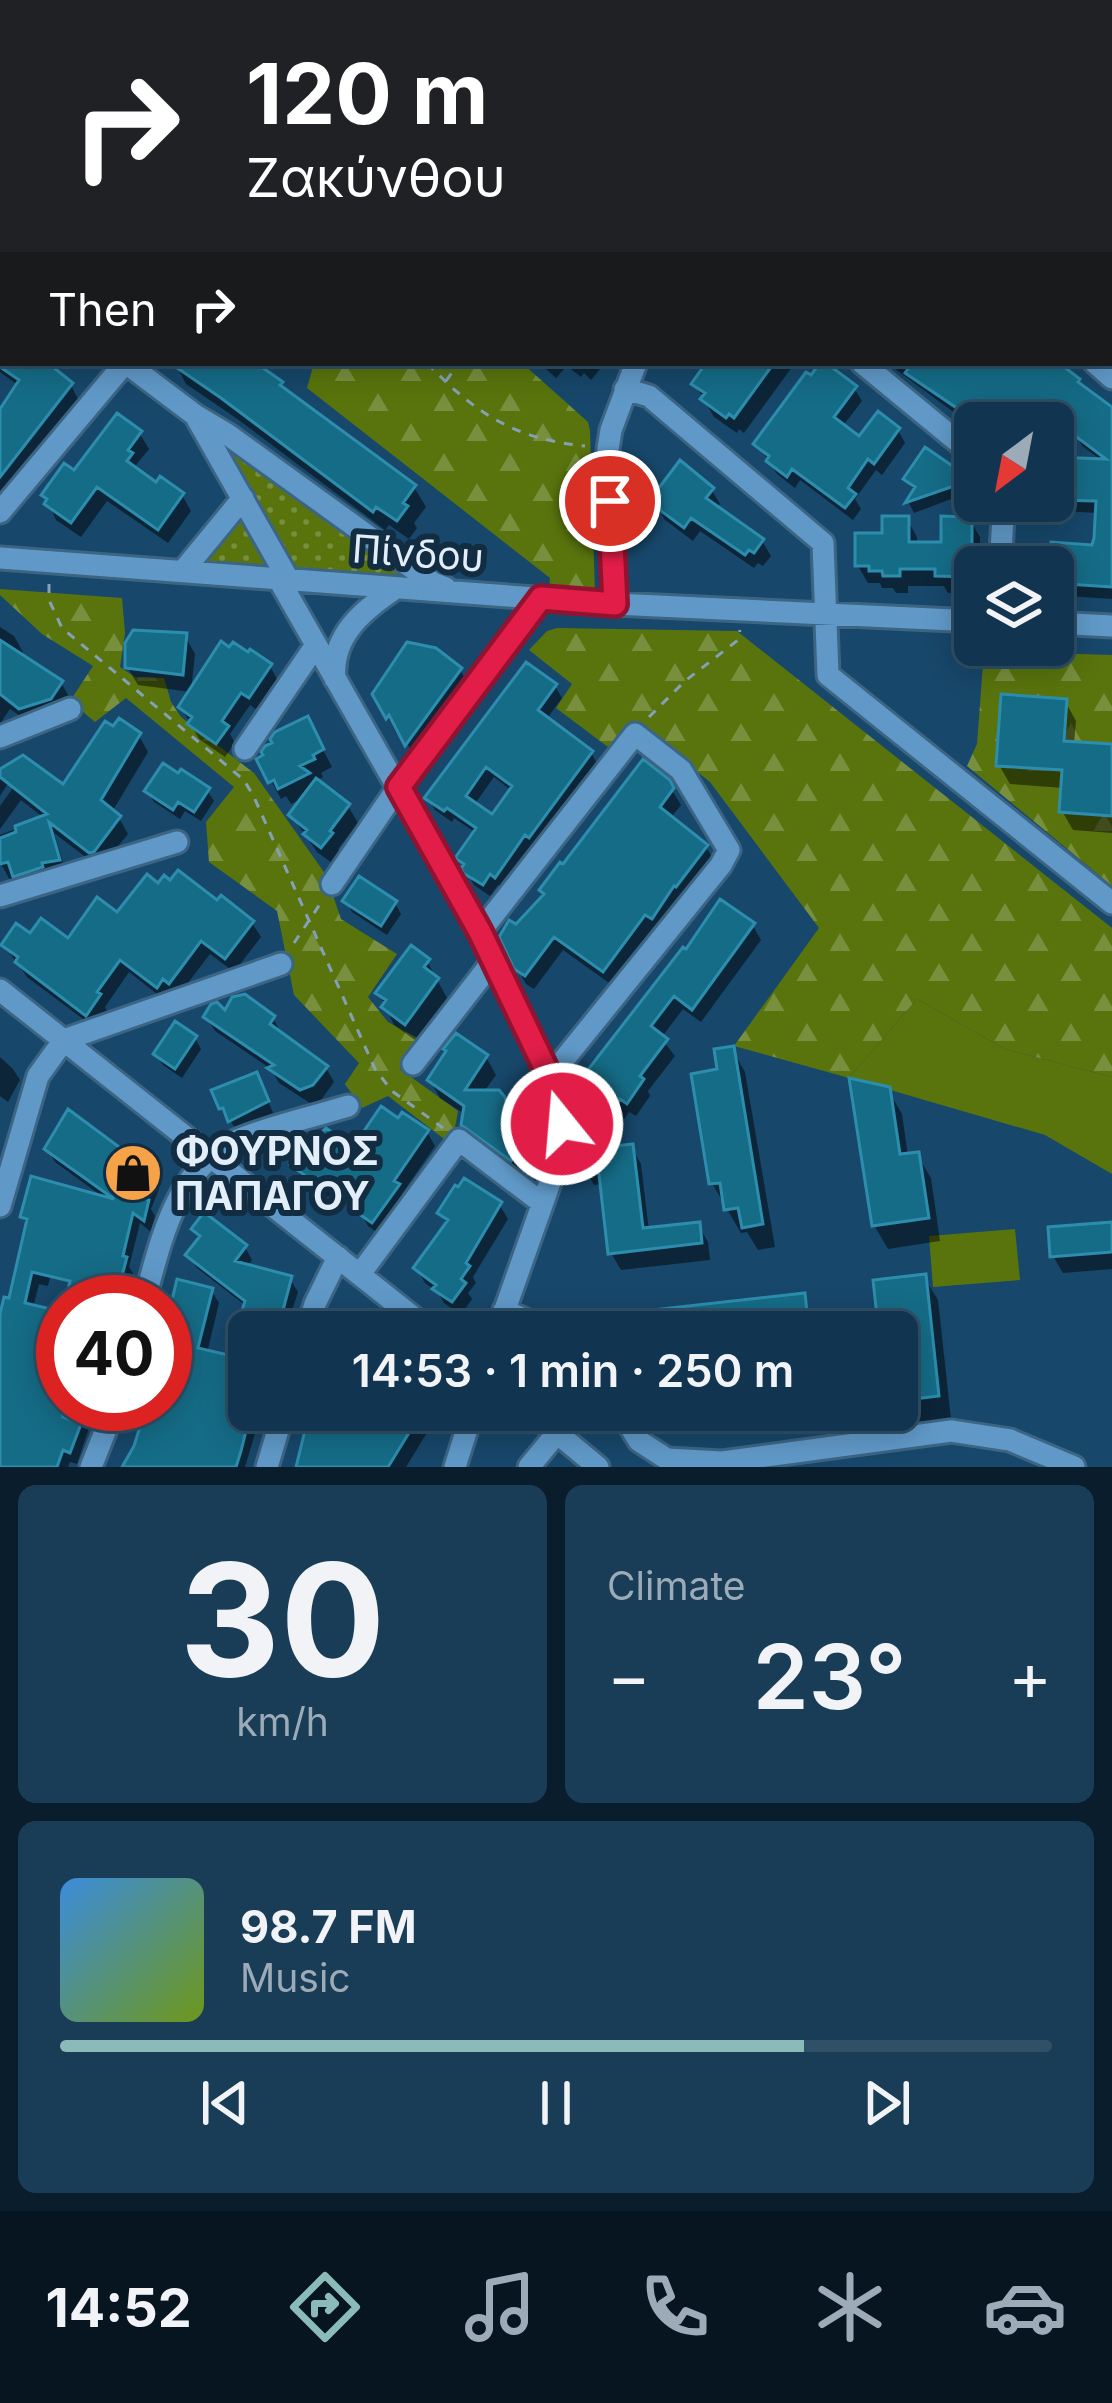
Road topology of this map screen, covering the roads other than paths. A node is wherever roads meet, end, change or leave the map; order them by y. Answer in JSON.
{"nodes":[{"id":1,"x":133,"y":366,"type":"edge"},
{"id":2,"x":135,"y":366,"type":"edge"},
{"id":3,"x":635,"y":366,"type":"edge"},
{"id":4,"x":866,"y":366,"type":"edge"},
{"id":5,"x":625,"y":388,"type":"junction"},
{"id":6,"x":195,"y":415,"type":"junction"},
{"id":7,"x":954,"y":439,"type":"edge"},
{"id":8,"x":243,"y":498,"type":"junction"},
{"id":9,"x":0,"y":512,"type":"edge"},
{"id":10,"x":0,"y":558,"type":"edge"},
{"id":11,"x":183,"y":571,"type":"junction"},
{"id":12,"x":283,"y":579,"type":"junction"},
{"id":13,"x":396,"y":588,"type":"junction"},
{"id":14,"x":454,"y":592,"type":"junction"},
{"id":15,"x":541,"y":598,"type":"junction"},
{"id":16,"x":615,"y":604,"type":"junction"},
{"id":17,"x":828,"y":615,"type":"junction"},
{"id":18,"x":954,"y":620,"type":"edge"},
{"id":19,"x":1074,"y":624,"type":"edge"},
{"id":20,"x":1112,"y":626,"type":"edge"},
{"id":21,"x":316,"y":646,"type":"junction"},
{"id":22,"x":335,"y":680,"type":"junction"},
{"id":23,"x":70,"y":709,"type":"dead end"},
{"id":24,"x":0,"y":736,"type":"edge"},
{"id":25,"x":245,"y":749,"type":"dead end"},
{"id":26,"x":399,"y":787,"type":"junction"},
{"id":27,"x":177,"y":842,"type":"dead end"},
{"id":28,"x":332,"y":884,"type":"dead end"},
{"id":29,"x":0,"y":896,"type":"edge"},
{"id":30,"x":1112,"y":903,"type":"edge"},
{"id":31,"x":480,"y":932,"type":"junction"},
{"id":32,"x":493,"y":961,"type":"junction"},
{"id":33,"x":280,"y":964,"type":"road end"},
{"id":34,"x":0,"y":990,"type":"edge"},
{"id":35,"x":64,"y":1040,"type":"junction"},
{"id":36,"x":413,"y":1064,"type":"dead end"},
{"id":37,"x":550,"y":1078,"type":"junction"},
{"id":38,"x":348,"y":1106,"type":"dead end"},
{"id":39,"x":210,"y":1156,"type":"junction"},
{"id":40,"x":542,"y":1203,"type":"junction"},
{"id":41,"x":0,"y":1206,"type":"edge"},
{"id":42,"x":338,"y":1257,"type":"junction"},
{"id":43,"x":360,"y":1274,"type":"junction"},
{"id":44,"x":152,"y":1275,"type":"edge"},
{"id":45,"x":314,"y":1311,"type":"edge"},
{"id":46,"x":407,"y":1311,"type":"edge"},
{"id":47,"x":504,"y":1311,"type":"edge"},
{"id":48,"x":105,"y":1431,"type":"edge"},
{"id":49,"x":278,"y":1431,"type":"edge"},
{"id":50,"x":466,"y":1431,"type":"edge"},
{"id":51,"x":555,"y":1431,"type":"edge"},
{"id":52,"x":633,"y":1431,"type":"edge"},
{"id":53,"x":557,"y":1433,"type":"junction"},
{"id":54,"x":91,"y":1467,"type":"edge"},
{"id":55,"x":267,"y":1467,"type":"edge"},
{"id":56,"x":455,"y":1467,"type":"edge"},
{"id":57,"x":529,"y":1467,"type":"edge"},
{"id":58,"x":598,"y":1467,"type":"edge"},
{"id":59,"x":1074,"y":1467,"type":"edge"}],
"edges":[{"from":1,"to":9,"type":"street"},
{"from":2,"to":6,"type":"street"},
{"from":3,"to":5,"type":"street"},
{"from":4,"to":7,"type":"street"},
{"from":5,"to":16,"type":"street"},
{"from":5,"to":17,"type":"street"},
{"from":6,"to":8,"type":"street"},
{"from":6,"to":14,"type":"street"},
{"from":8,"to":11,"type":"street"},
{"from":8,"to":12,"type":"street"},
{"from":10,"to":11,"type":"street","name":"Πίνδου"},
{"from":11,"to":12,"type":"street","name":"Πίνδου"},
{"from":12,"to":13,"type":"street","name":"Πίνδου"},
{"from":12,"to":21,"type":"street"},
{"from":13,"to":14,"type":"street","name":"Πίνδου"},
{"from":13,"to":22,"type":"street"},
{"from":14,"to":15,"type":"street","name":"Πίνδου"},
{"from":15,"to":16,"type":"street","name":"Πίνδου"},
{"from":15,"to":26,"type":"street"},
{"from":16,"to":17,"type":"street","name":"Πίνδου"},
{"from":17,"to":18,"type":"street","name":"Πίνδου"},
{"from":17,"to":30,"type":"street"},
{"from":19,"to":20,"type":"street"},
{"from":21,"to":22,"type":"street"},
{"from":21,"to":25,"type":"street"},
{"from":22,"to":26,"type":"street"},
{"from":23,"to":24,"type":"street"},
{"from":26,"to":28,"type":"street"},
{"from":26,"to":31,"type":"street"},
{"from":27,"to":29,"type":"street"},
{"from":31,"to":32,"type":"street"},
{"from":31,"to":37,"type":"street"},
{"from":32,"to":36,"type":"street"},
{"from":32,"to":37,"type":"street"},
{"from":33,"to":35,"type":"street"},
{"from":34,"to":35,"type":"street"},
{"from":35,"to":39,"type":"street"},
{"from":35,"to":41,"type":"street"},
{"from":37,"to":40,"type":"street"},
{"from":38,"to":39,"type":"street"},
{"from":39,"to":42,"type":"street"},
{"from":39,"to":44,"type":"street"},
{"from":40,"to":43,"type":"street"},
{"from":40,"to":47,"type":"street"},
{"from":42,"to":43,"type":"street"},
{"from":42,"to":45,"type":"street"},
{"from":43,"to":46,"type":"street"},
{"from":48,"to":54,"type":"street"},
{"from":49,"to":55,"type":"street"},
{"from":50,"to":56,"type":"street"},
{"from":51,"to":53,"type":"street"},
{"from":52,"to":59,"type":"street"},
{"from":53,"to":57,"type":"street"},
{"from":53,"to":58,"type":"street"}]}
